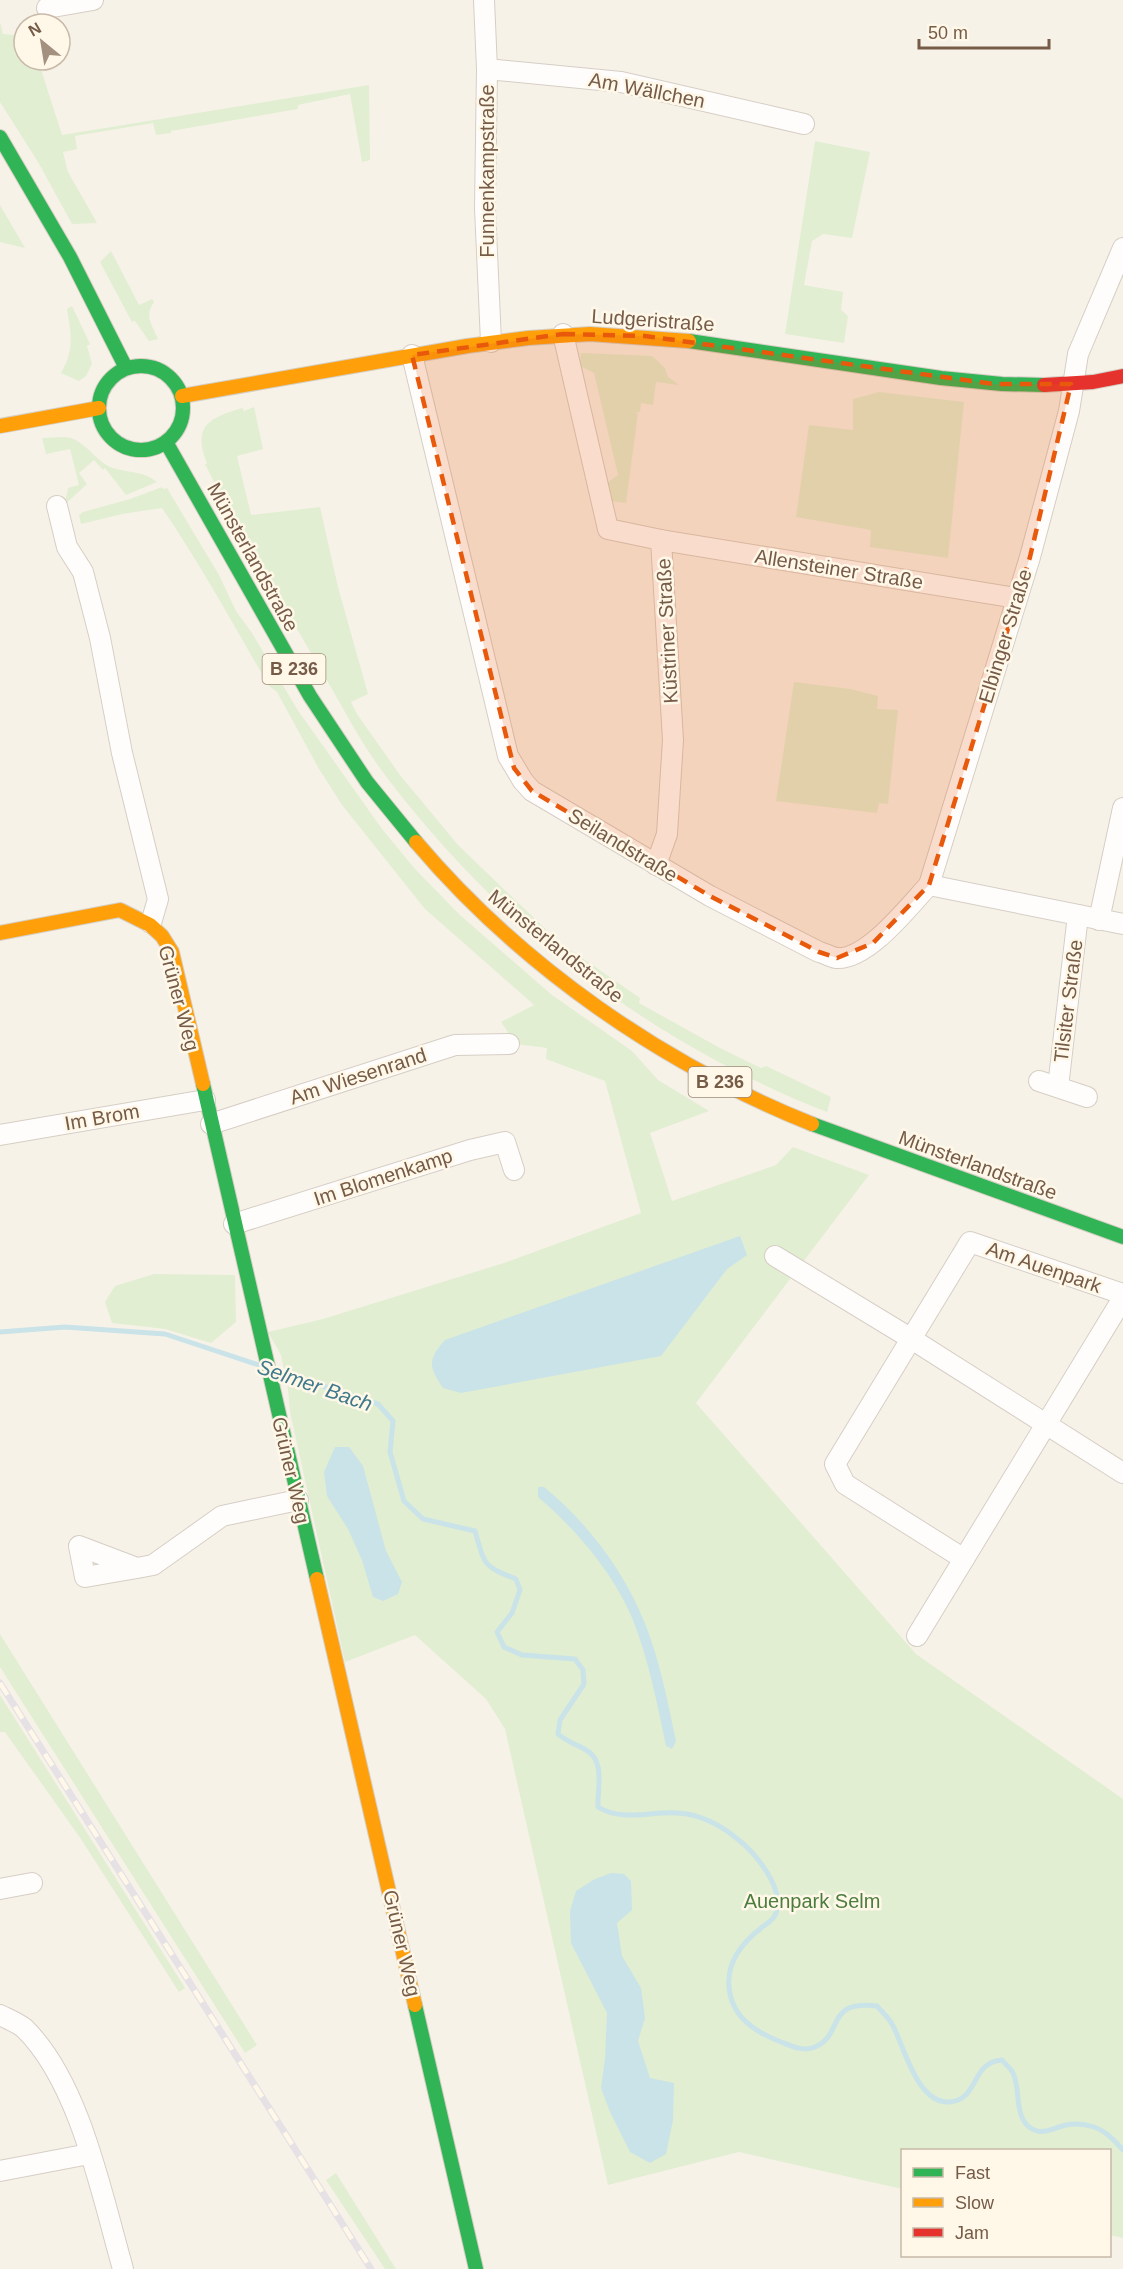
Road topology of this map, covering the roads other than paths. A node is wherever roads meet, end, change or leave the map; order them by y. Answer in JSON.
{"nodes":[{"id":1,"x":93,"y":0,"type":"edge"},
{"id":2,"x":484,"y":0,"type":"edge"},
{"id":3,"x":47,"y":8,"type":"dead end"},
{"id":4,"x":487,"y":69,"type":"junction"},
{"id":5,"x":804,"y":124,"type":"dead end"},
{"id":6,"x":0,"y":137,"type":"edge"},
{"id":7,"x":1123,"y":248,"type":"edge"},
{"id":8,"x":563,"y":334,"type":"junction"},
{"id":9,"x":491,"y":342,"type":"junction"},
{"id":10,"x":412,"y":355,"type":"junction"},
{"id":11,"x":126,"y":368,"type":"junction"},
{"id":12,"x":1123,"y":376,"type":"edge"},
{"id":13,"x":1071,"y":384,"type":"junction"},
{"id":14,"x":182,"y":396,"type":"junction"},
{"id":15,"x":99,"y":408,"type":"junction"},
{"id":16,"x":0,"y":426,"type":"edge"},
{"id":17,"x":166,"y":442,"type":"junction"},
{"id":18,"x":57,"y":506,"type":"dead end"},
{"id":19,"x":661,"y":540,"type":"junction"},
{"id":20,"x":1016,"y":598,"type":"junction"},
{"id":21,"x":1123,"y":808,"type":"edge"},
{"id":22,"x":656,"y":865,"type":"junction"},
{"id":23,"x":929,"y":885,"type":"junction"},
{"id":24,"x":1078,"y":915,"type":"junction"},
{"id":25,"x":1099,"y":920,"type":"junction"},
{"id":26,"x":151,"y":923,"type":"junction"},
{"id":27,"x":1123,"y":924,"type":"edge"},
{"id":28,"x":0,"y":933,"type":"edge"},
{"id":29,"x":509,"y":1044,"type":"dead end"},
{"id":30,"x":1039,"y":1081,"type":"dead end"},
{"id":31,"x":1058,"y":1087,"type":"junction"},
{"id":32,"x":1087,"y":1097,"type":"dead end"},
{"id":33,"x":205,"y":1100,"type":"junction"},
{"id":34,"x":211,"y":1124,"type":"junction"},
{"id":35,"x":0,"y":1135,"type":"edge"},
{"id":36,"x":514,"y":1170,"type":"dead end"},
{"id":37,"x":234,"y":1224,"type":"junction"},
{"id":38,"x":1123,"y":1238,"type":"edge"},
{"id":39,"x":775,"y":1256,"type":"dead end"},
{"id":40,"x":1123,"y":1296,"type":"edge"},
{"id":41,"x":910,"y":1338,"type":"junction"},
{"id":42,"x":1046,"y":1425,"type":"junction"},
{"id":43,"x":1123,"y":1473,"type":"edge"},
{"id":44,"x":298,"y":1500,"type":"junction"},
{"id":45,"x":964,"y":1559,"type":"junction"},
{"id":46,"x":137,"y":1568,"type":"dead end"},
{"id":47,"x":917,"y":1636,"type":"dead end"},
{"id":48,"x":32,"y":1883,"type":"dead end"},
{"id":49,"x":0,"y":1889,"type":"edge"},
{"id":50,"x":0,"y":2015,"type":"edge"},
{"id":51,"x":90,"y":2154,"type":"junction"},
{"id":52,"x":0,"y":2171,"type":"edge"},
{"id":53,"x":123,"y":2269,"type":"edge"},
{"id":54,"x":476,"y":2269,"type":"edge"}],
"edges":[{"from":1,"to":3,"type":"street"},
{"from":2,"to":4,"type":"street","name":"Funnenkampstraße"},
{"from":4,"to":5,"type":"street","name":"Am Wällchen"},
{"from":4,"to":9,"type":"street","name":"Funnenkampstraße"},
{"from":6,"to":11,"type":"street"},
{"from":7,"to":13,"type":"street"},
{"from":8,"to":9,"type":"street","name":"Ludgeristraße"},
{"from":8,"to":13,"type":"street","name":"Ludgeristraße"},
{"from":8,"to":19,"type":"street","name":"Küstriner Straße"},
{"from":9,"to":10,"type":"street","name":"Ludgeristraße"},
{"from":10,"to":14,"type":"street","name":"Ludgeristraße"},
{"from":10,"to":22,"type":"street","name":"Seilandstraße"},
{"from":11,"to":14,"type":"street"},
{"from":11,"to":15,"type":"street"},
{"from":12,"to":13,"type":"street","name":"Ludgeristraße"},
{"from":13,"to":20,"type":"street","name":"Elbinger Straße"},
{"from":14,"to":17,"type":"street"},
{"from":15,"to":16,"type":"street"},
{"from":15,"to":17,"type":"street"},
{"from":17,"to":38,"type":"street","name":"Münsterlandstraße","number":"B 236"},
{"from":18,"to":26,"type":"street","name":"Grüner Weg"},
{"from":19,"to":20,"type":"street","name":"Allensteiner Straße"},
{"from":19,"to":22,"type":"street","name":"Küstriner Straße"},
{"from":20,"to":23,"type":"street","name":"Elbinger Straße"},
{"from":21,"to":25,"type":"street"},
{"from":22,"to":23,"type":"street","name":"Seilandstraße"},
{"from":23,"to":24,"type":"street"},
{"from":24,"to":25,"type":"street"},
{"from":24,"to":31,"type":"street","name":"Tilsiter Straße"},
{"from":25,"to":27,"type":"street"},
{"from":26,"to":28,"type":"street"},
{"from":26,"to":33,"type":"street","name":"Grüner Weg"},
{"from":29,"to":34,"type":"street","name":"Am Wiesenrand"},
{"from":30,"to":31,"type":"street","name":"Tilsiter Straße"},
{"from":31,"to":32,"type":"street","name":"Tilsiter Straße"},
{"from":33,"to":34,"type":"street","name":"Grüner Weg"},
{"from":33,"to":35,"type":"street","name":"Im Brom"},
{"from":34,"to":37,"type":"street","name":"Grüner Weg"},
{"from":36,"to":37,"type":"street","name":"Im Blomenkamp"},
{"from":37,"to":44,"type":"street","name":"Grüner Weg"},
{"from":39,"to":41,"type":"street"},
{"from":40,"to":41,"type":"street","name":"Am Auenpark"},
{"from":40,"to":42,"type":"street","name":"Am Auenpark"},
{"from":41,"to":42,"type":"street"},
{"from":41,"to":45,"type":"street","name":"Am Auenpark"},
{"from":42,"to":43,"type":"street"},
{"from":42,"to":45,"type":"street","name":"Am Auenpark"},
{"from":44,"to":46,"type":"street"},
{"from":44,"to":54,"type":"street","name":"Grüner Weg"},
{"from":45,"to":47,"type":"street","name":"Am Auenpark"},
{"from":48,"to":49,"type":"street"},
{"from":50,"to":51,"type":"street"},
{"from":51,"to":52,"type":"street"},
{"from":51,"to":53,"type":"street"}]}
